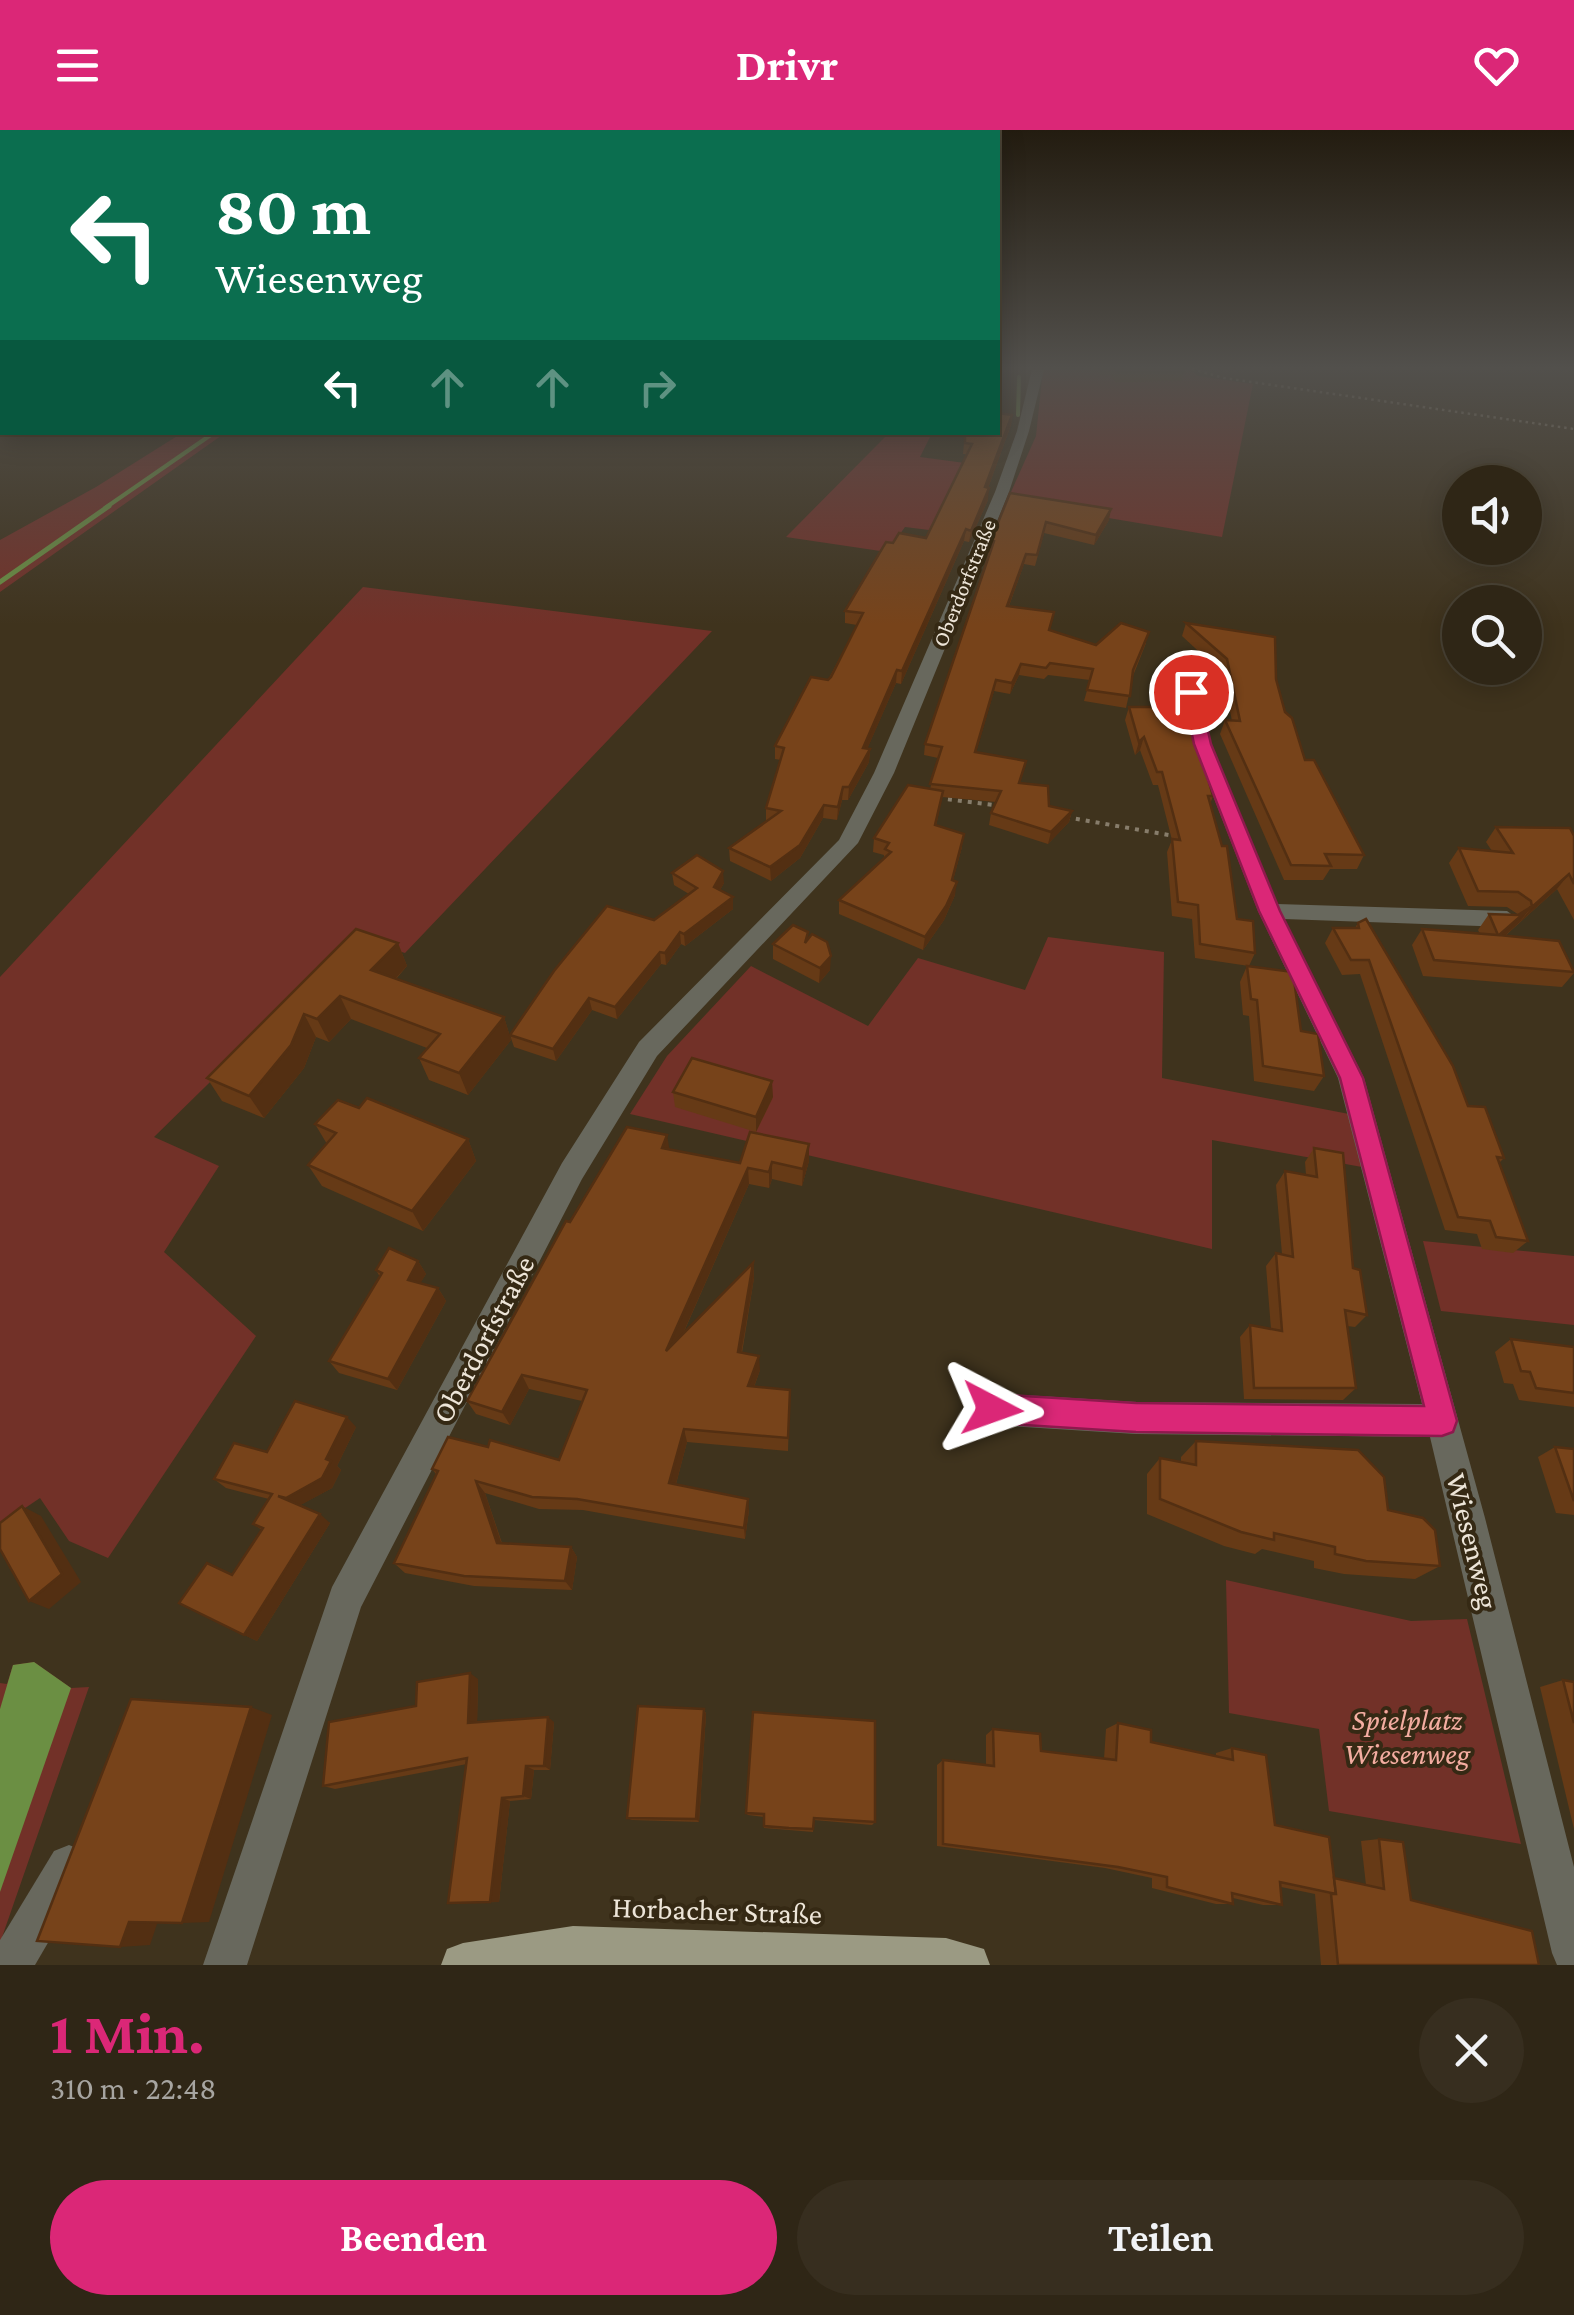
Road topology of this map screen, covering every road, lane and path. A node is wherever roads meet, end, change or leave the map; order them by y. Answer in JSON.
{"nodes":[{"id":1,"x":1015,"y":455,"type":"edge"},
{"id":2,"x":1191,"y":692,"type":"dead end"},
{"id":3,"x":875,"y":791,"type":"junction"},
{"id":4,"x":1016,"y":808,"type":"edge"},
{"id":5,"x":1054,"y":815,"type":"edge"},
{"id":6,"x":1187,"y":838,"type":"edge"},
{"id":7,"x":1270,"y":911,"type":"junction"},
{"id":8,"x":1507,"y":919,"type":"edge"},
{"id":9,"x":992,"y":1409,"type":"dead end"},
{"id":10,"x":1442,"y":1421,"type":"junction"},
{"id":11,"x":82,"y":1836,"type":"edge"},
{"id":12,"x":1574,"y":1954,"type":"edge"},
{"id":13,"x":10,"y":1965,"type":"edge"},
{"id":14,"x":225,"y":1965,"type":"edge"},
{"id":15,"x":463,"y":1965,"type":"edge"},
{"id":16,"x":968,"y":1965,"type":"edge"}],
"edges":[{"from":1,"to":3,"type":"street","name":"Oberdorfstraße"},
{"from":2,"to":7,"type":"street","name":"Wiesenweg"},
{"from":3,"to":4,"type":"path"},
{"from":3,"to":14,"type":"street","name":"Oberdorfstraße"},
{"from":5,"to":6,"type":"path"},
{"from":7,"to":8,"type":"street"},
{"from":7,"to":10,"type":"street","name":"Wiesenweg"},
{"from":9,"to":10,"type":"street"},
{"from":10,"to":12,"type":"street","name":"Wiesenweg"},
{"from":11,"to":13,"type":"street"},
{"from":15,"to":16,"type":"main road","name":"Horbacher Straße"}]}
